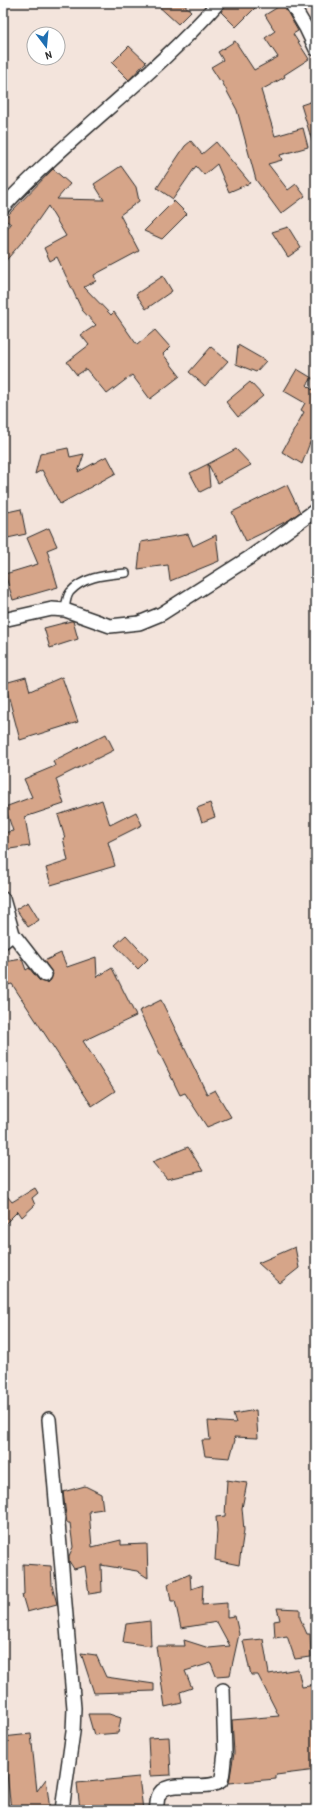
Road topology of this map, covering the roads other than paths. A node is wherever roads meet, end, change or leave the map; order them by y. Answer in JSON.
{"nodes":[{"id":1,"x":218,"y":3,"type":"edge"},
{"id":2,"x":291,"y":3,"type":"edge"},
{"id":3,"x":316,"y":49,"type":"edge"},
{"id":4,"x":3,"y":207,"type":"edge"},
{"id":5,"x":316,"y":510,"type":"edge"},
{"id":6,"x":126,"y":573,"type":"dead end"},
{"id":7,"x":65,"y":610,"type":"junction"},
{"id":8,"x":3,"y":620,"type":"edge"},
{"id":9,"x":3,"y":899,"type":"edge"},
{"id":10,"x":13,"y":934,"type":"junction"},
{"id":11,"x":3,"y":942,"type":"edge"},
{"id":12,"x":45,"y":975,"type":"dead end"},
{"id":13,"x":49,"y":1419,"type":"dead end"},
{"id":14,"x":224,"y":1690,"type":"dead end"},
{"id":15,"x":62,"y":1810,"type":"edge"},
{"id":16,"x":156,"y":1810,"type":"edge"}],
"edges":[{"from":1,"to":4,"type":"street"},
{"from":2,"to":3,"type":"street"},
{"from":5,"to":7,"type":"street"},
{"from":6,"to":7,"type":"lane"},
{"from":7,"to":8,"type":"street"},
{"from":9,"to":10,"type":"street"},
{"from":10,"to":11,"type":"street"},
{"from":10,"to":12,"type":"street"},
{"from":13,"to":15,"type":"street"},
{"from":14,"to":16,"type":"street"}]}
